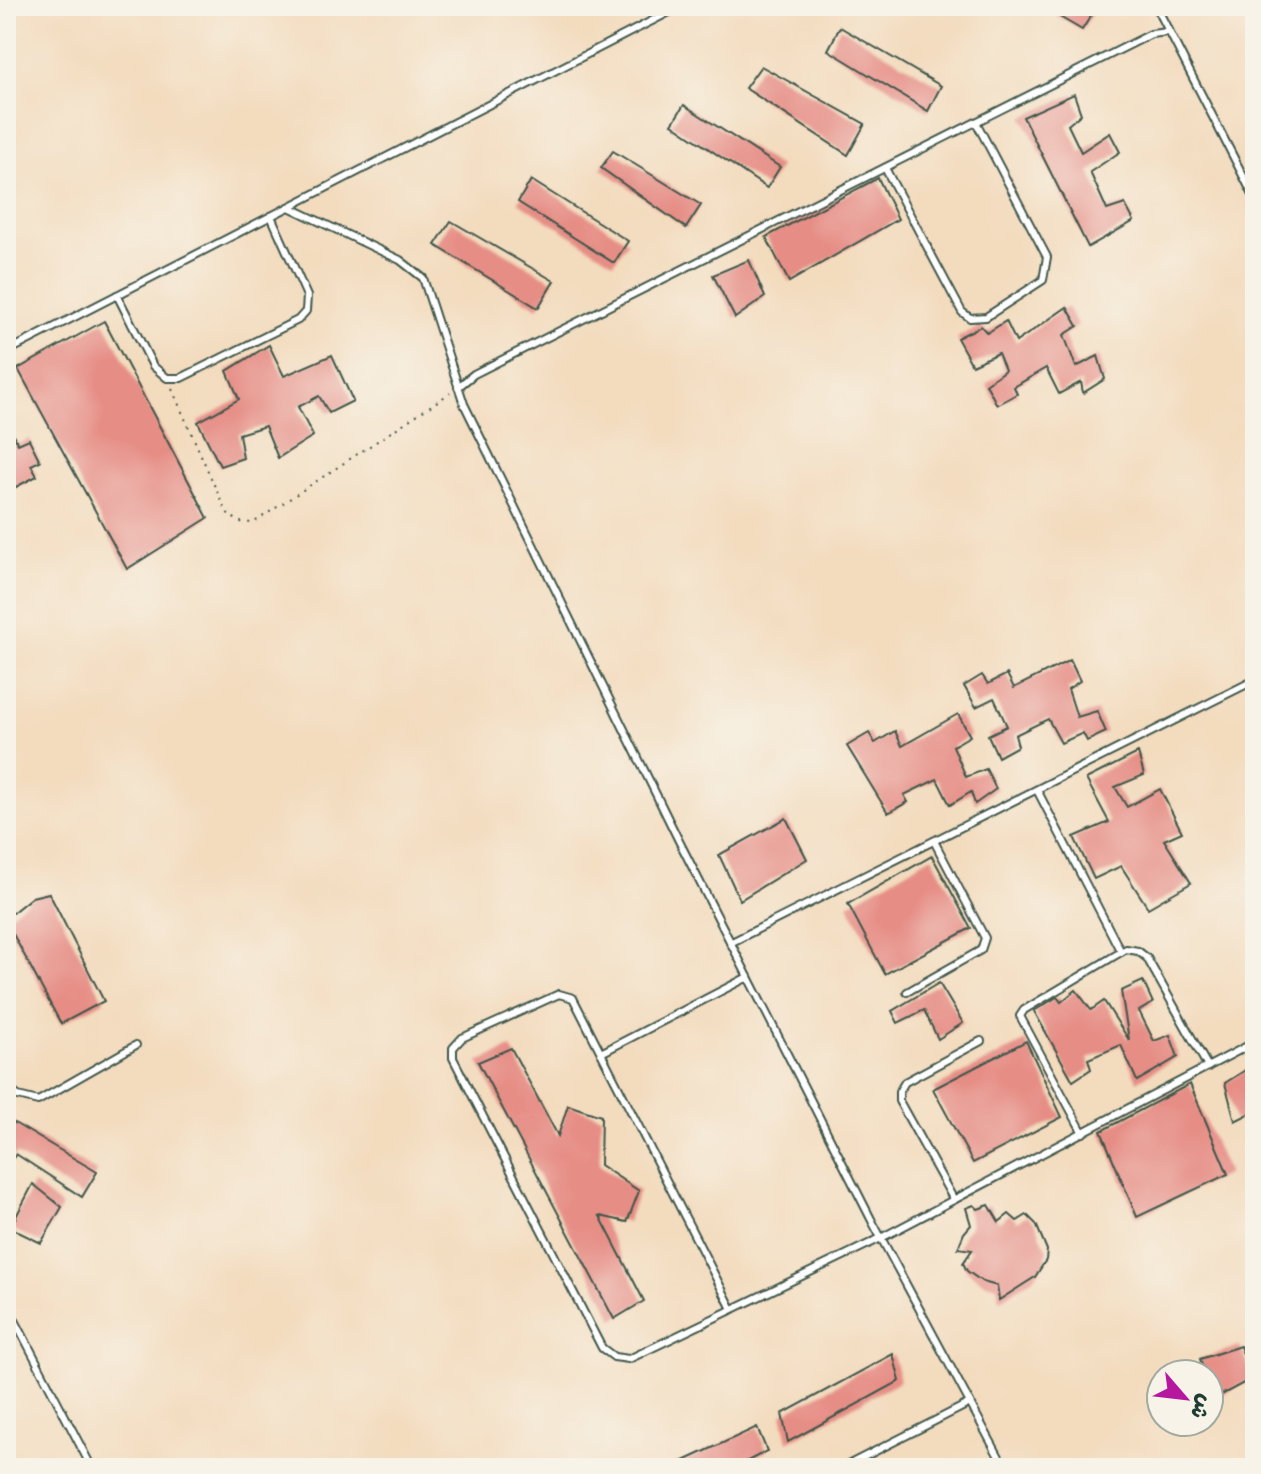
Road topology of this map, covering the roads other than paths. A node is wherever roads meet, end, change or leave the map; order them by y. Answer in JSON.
{"nodes":[{"id":1,"x":681,"y":6,"type":"edge"},
{"id":2,"x":1156,"y":6,"type":"edge"},
{"id":3,"x":1168,"y":32,"type":"junction"},
{"id":4,"x":976,"y":122,"type":"junction"},
{"id":5,"x":885,"y":168,"type":"junction"},
{"id":6,"x":1255,"y":199,"type":"edge"},
{"id":7,"x":289,"y":207,"type":"junction"},
{"id":8,"x":271,"y":216,"type":"junction"},
{"id":9,"x":117,"y":295,"type":"junction"},
{"id":10,"x":6,"y":352,"type":"edge"},
{"id":11,"x":458,"y":387,"type":"junction"},
{"id":12,"x":1255,"y":680,"type":"edge"},
{"id":13,"x":1037,"y":790,"type":"junction"},
{"id":14,"x":934,"y":841,"type":"junction"},
{"id":15,"x":730,"y":943,"type":"junction"},
{"id":16,"x":1121,"y":952,"type":"junction"},
{"id":17,"x":748,"y":977,"type":"junction"},
{"id":18,"x":907,"y":992,"type":"dead end"},
{"id":19,"x":981,"y":1041,"type":"dead end"},
{"id":20,"x":1255,"y":1042,"type":"edge"},
{"id":21,"x":136,"y":1045,"type":"dead end"},
{"id":22,"x":601,"y":1053,"type":"junction"},
{"id":23,"x":1208,"y":1067,"type":"junction"},
{"id":24,"x":6,"y":1087,"type":"edge"},
{"id":25,"x":1083,"y":1133,"type":"junction"},
{"id":26,"x":954,"y":1200,"type":"junction"},
{"id":27,"x":881,"y":1238,"type":"junction"},
{"id":28,"x":7,"y":1306,"type":"edge"},
{"id":29,"x":732,"y":1309,"type":"junction"},
{"id":30,"x":970,"y":1403,"type":"junction"},
{"id":31,"x":92,"y":1468,"type":"edge"},
{"id":32,"x":842,"y":1468,"type":"edge"},
{"id":33,"x":1005,"y":1468,"type":"edge"}],
"edges":[{"from":1,"to":7,"type":"lane"},
{"from":2,"to":3,"type":"lane"},
{"from":3,"to":4,"type":"lane"},
{"from":3,"to":6,"type":"lane"},
{"from":4,"to":5,"type":"lane"},
{"from":4,"to":5,"type":"lane"},
{"from":5,"to":11,"type":"lane"},
{"from":7,"to":8,"type":"lane"},
{"from":7,"to":11,"type":"lane"},
{"from":8,"to":9,"type":"lane"},
{"from":8,"to":9,"type":"lane"},
{"from":9,"to":10,"type":"lane"},
{"from":11,"to":15,"type":"lane"},
{"from":12,"to":13,"type":"lane"},
{"from":13,"to":14,"type":"lane"},
{"from":13,"to":16,"type":"lane"},
{"from":14,"to":15,"type":"lane"},
{"from":14,"to":18,"type":"lane"},
{"from":15,"to":17,"type":"lane"},
{"from":16,"to":23,"type":"lane"},
{"from":16,"to":25,"type":"lane"},
{"from":17,"to":22,"type":"lane"},
{"from":17,"to":27,"type":"lane"},
{"from":19,"to":26,"type":"lane"},
{"from":20,"to":23,"type":"lane"},
{"from":21,"to":24,"type":"lane"},
{"from":22,"to":29,"type":"lane"},
{"from":22,"to":29,"type":"lane"},
{"from":23,"to":25,"type":"lane"},
{"from":25,"to":26,"type":"lane"},
{"from":26,"to":27,"type":"lane"},
{"from":27,"to":29,"type":"lane"},
{"from":27,"to":30,"type":"lane"},
{"from":28,"to":31,"type":"lane"},
{"from":30,"to":32,"type":"lane"},
{"from":30,"to":33,"type":"lane"}]}
